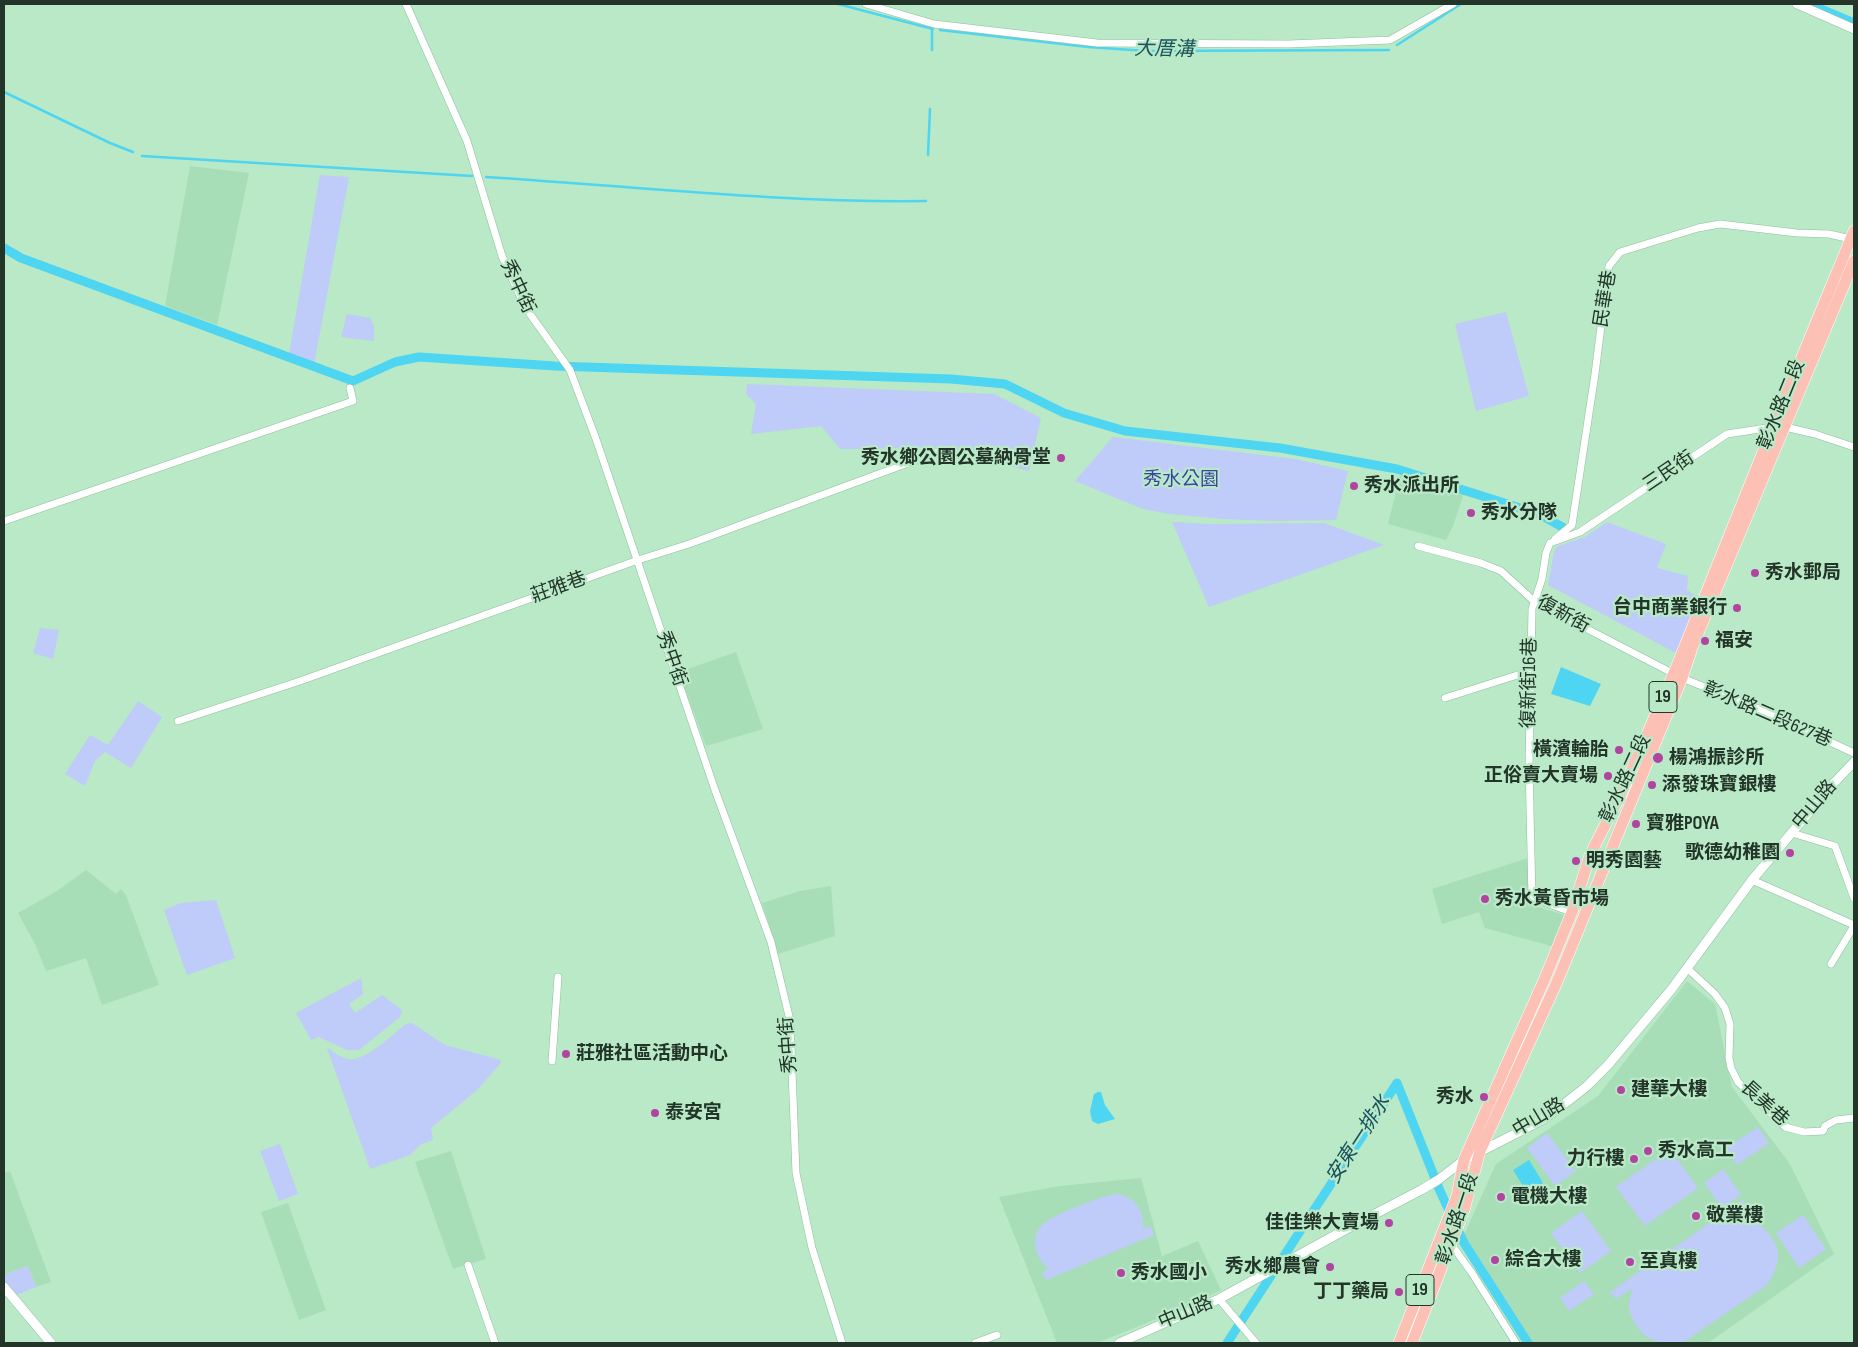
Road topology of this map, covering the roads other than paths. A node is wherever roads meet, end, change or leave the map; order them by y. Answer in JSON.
{"nodes":[{"id":1,"x":406,"y":4,"type":"edge"},
{"id":2,"x":866,"y":4,"type":"edge"},
{"id":3,"x":1453,"y":4,"type":"edge"},
{"id":4,"x":1797,"y":4,"type":"edge"},
{"id":5,"x":1854,"y":29,"type":"edge"},
{"id":6,"x":1853,"y":237,"type":"edge"},
{"id":7,"x":1854,"y":261,"type":"edge"},
{"id":8,"x":350,"y":388,"type":"dead end"},
{"id":9,"x":1779,"y":427,"type":"junction"},
{"id":10,"x":1854,"y":447,"type":"edge"},
{"id":11,"x":938,"y":452,"type":"dead end"},
{"id":12,"x":4,"y":521,"type":"edge"},
{"id":13,"x":1550,"y":543,"type":"junction"},
{"id":14,"x":1418,"y":546,"type":"dead end"},
{"id":15,"x":638,"y":560,"type":"junction"},
{"id":16,"x":1535,"y":602,"type":"junction"},
{"id":17,"x":1530,"y":671,"type":"junction"},
{"id":18,"x":1679,"y":676,"type":"junction"},
{"id":19,"x":1445,"y":698,"type":"dead end"},
{"id":20,"x":178,"y":721,"type":"dead end"},
{"id":21,"x":1854,"y":753,"type":"edge"},
{"id":22,"x":1854,"y":762,"type":"edge"},
{"id":23,"x":1792,"y":833,"type":"junction"},
{"id":24,"x":1752,"y":880,"type":"junction"},
{"id":25,"x":1854,"y":898,"type":"edge"},
{"id":26,"x":1572,"y":912,"type":"junction"},
{"id":27,"x":1585,"y":915,"type":"junction"},
{"id":28,"x":1854,"y":926,"type":"edge"},
{"id":29,"x":1831,"y":964,"type":"dead end"},
{"id":30,"x":1688,"y":969,"type":"junction"},
{"id":31,"x":558,"y":977,"type":"dead end"},
{"id":32,"x":1545,"y":978,"type":"junction"},
{"id":33,"x":1557,"y":982,"type":"junction"},
{"id":34,"x":552,"y":1061,"type":"dead end"},
{"id":35,"x":1854,"y":1118,"type":"edge"},
{"id":36,"x":1480,"y":1151,"type":"junction"},
{"id":37,"x":1464,"y":1160,"type":"junction"},
{"id":38,"x":1452,"y":1241,"type":"junction"},
{"id":39,"x":468,"y":1265,"type":"dead end"},
{"id":40,"x":4,"y":1287,"type":"edge"},
{"id":41,"x":1220,"y":1299,"type":"junction"},
{"id":42,"x":997,"y":1335,"type":"dead end"},
{"id":43,"x":51,"y":1343,"type":"edge"},
{"id":44,"x":495,"y":1343,"type":"edge"},
{"id":45,"x":842,"y":1343,"type":"edge"},
{"id":46,"x":975,"y":1343,"type":"edge"},
{"id":47,"x":1118,"y":1343,"type":"edge"},
{"id":48,"x":1256,"y":1343,"type":"edge"},
{"id":49,"x":1399,"y":1343,"type":"edge"},
{"id":50,"x":1412,"y":1343,"type":"edge"},
{"id":51,"x":1516,"y":1343,"type":"edge"}],
"edges":[{"from":1,"to":15,"type":"street","name":"秀中街"},
{"from":2,"to":3,"type":"street"},
{"from":4,"to":5,"type":"street"},
{"from":6,"to":9,"type":"main road","name":"彰水路二段","number":"19"},
{"from":6,"to":13,"type":"street","name":"民華巷"},
{"from":7,"to":9,"type":"main road","name":"彰水路二段","number":"19"},
{"from":8,"to":12,"type":"street"},
{"from":9,"to":10,"type":"street","name":"三民街"},
{"from":9,"to":13,"type":"street","name":"三民街"},
{"from":9,"to":18,"type":"main road","name":"彰水路二段","number":"19"},
{"from":11,"to":15,"type":"street","name":"莊雅巷"},
{"from":13,"to":16,"type":"street"},
{"from":14,"to":16,"type":"street","name":"復新街"},
{"from":15,"to":20,"type":"street","name":"莊雅巷"},
{"from":15,"to":45,"type":"street","name":"秀中街"},
{"from":16,"to":17,"type":"street","name":"復新街16巷"},
{"from":16,"to":18,"type":"street","name":"復新街"},
{"from":17,"to":19,"type":"street"},
{"from":17,"to":26,"type":"street","name":"復新街16巷"},
{"from":18,"to":21,"type":"street","name":"彰水路二段627巷"},
{"from":18,"to":26,"type":"main road","name":"彰水路二段","number":"19"},
{"from":18,"to":27,"type":"main road","name":"彰水路二段","number":"19"},
{"from":22,"to":23,"type":"street","name":"中山路"},
{"from":23,"to":24,"type":"street","name":"中山路"},
{"from":23,"to":25,"type":"street"},
{"from":24,"to":28,"type":"street"},
{"from":24,"to":30,"type":"street","name":"中山路"},
{"from":26,"to":27,"type":"street"},
{"from":26,"to":32,"type":"main road","name":"彰水路二段","number":"19"},
{"from":27,"to":33,"type":"main road","name":"彰水路二段","number":"19"},
{"from":28,"to":29,"type":"street"},
{"from":30,"to":35,"type":"street","name":"長美巷"},
{"from":30,"to":36,"type":"street","name":"中山路"},
{"from":31,"to":34,"type":"street"},
{"from":32,"to":33,"type":"main road"},
{"from":32,"to":37,"type":"main road","name":"彰水路二段","number":"19"},
{"from":33,"to":36,"type":"main road","name":"彰水路二段","number":"19"},
{"from":36,"to":37,"type":"street","name":"中山路"},
{"from":36,"to":38,"type":"main road","name":"彰水路一段","number":"19"},
{"from":37,"to":41,"type":"street","name":"中山路"},
{"from":37,"to":49,"type":"main road","name":"彰水路一段","number":"19"},
{"from":38,"to":50,"type":"main road","name":"彰水路一段","number":"19"},
{"from":38,"to":51,"type":"street"},
{"from":39,"to":44,"type":"street"},
{"from":40,"to":43,"type":"street"},
{"from":41,"to":47,"type":"street","name":"中山路"},
{"from":41,"to":48,"type":"street"},
{"from":42,"to":46,"type":"street"}]}
